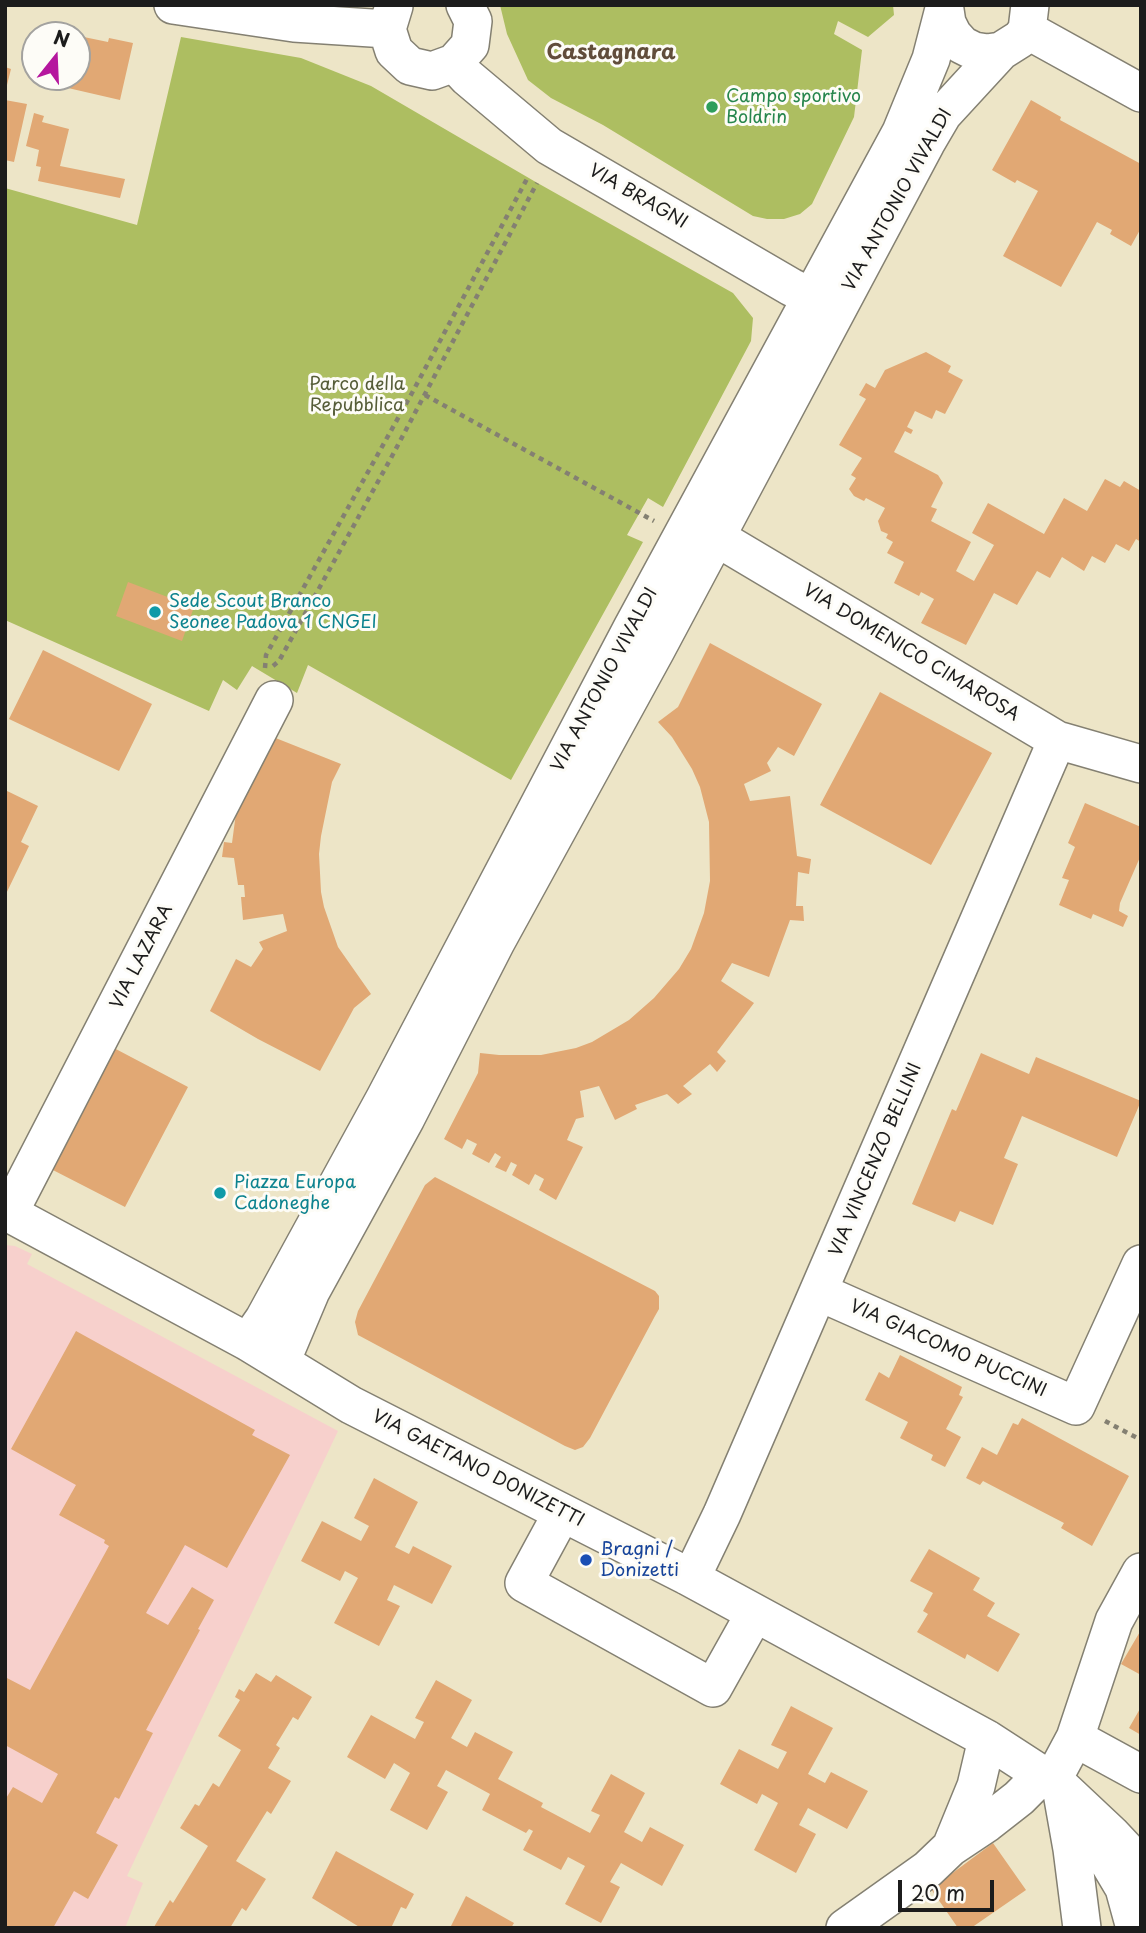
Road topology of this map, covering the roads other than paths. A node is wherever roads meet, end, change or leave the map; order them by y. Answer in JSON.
{"nodes":[{"id":1,"x":173,"y":5,"type":"edge"},
{"id":2,"x":466,"y":5,"type":"edge"},
{"id":3,"x":945,"y":8,"type":"edge"},
{"id":4,"x":391,"y":17,"type":"edge"},
{"id":5,"x":1019,"y":29,"type":"edge"},
{"id":6,"x":454,"y":63,"type":"junction"},
{"id":7,"x":1141,"y":93,"type":"edge"},
{"id":8,"x":823,"y":304,"type":"junction"},
{"id":9,"x":690,"y":528,"type":"junction"},
{"id":10,"x":274,"y":700,"type":"dead end"},
{"id":11,"x":1057,"y":740,"type":"junction"},
{"id":12,"x":1141,"y":764,"type":"edge"},
{"id":13,"x":7,"y":1212,"type":"edge"},
{"id":14,"x":1141,"y":1264,"type":"edge"},
{"id":15,"x":819,"y":1292,"type":"junction"},
{"id":16,"x":248,"y":1342,"type":"junction"},
{"id":17,"x":281,"y":1362,"type":"junction"},
{"id":18,"x":562,"y":1513,"type":"junction"},
{"id":19,"x":1141,"y":1572,"type":"edge"},
{"id":20,"x":687,"y":1576,"type":"junction"},
{"id":21,"x":755,"y":1613,"type":"junction"},
{"id":22,"x":1075,"y":1738,"type":"junction"},
{"id":23,"x":987,"y":1739,"type":"junction"},
{"id":24,"x":1141,"y":1774,"type":"edge"},
{"id":25,"x":1055,"y":1789,"type":"junction"},
{"id":26,"x":951,"y":1847,"type":"junction"},
{"id":27,"x":1141,"y":1866,"type":"edge"},
{"id":28,"x":845,"y":1928,"type":"edge"},
{"id":29,"x":1082,"y":1928,"type":"edge"},
{"id":30,"x":1135,"y":1928,"type":"edge"}],
"edges":[{"from":1,"to":4,"type":"street"},
{"from":2,"to":6,"type":"street"},
{"from":3,"to":5,"type":"street","name":"VIA ANTONIO VIVALDI"},
{"from":3,"to":8,"type":"street","name":"VIA ANTONIO VIVALDI"},
{"from":4,"to":6,"type":"street"},
{"from":5,"to":7,"type":"street"},
{"from":5,"to":8,"type":"street","name":"VIA ANTONIO VIVALDI"},
{"from":6,"to":8,"type":"street","name":"VIA BRAGNI"},
{"from":8,"to":9,"type":"street","name":"VIA ANTONIO VIVALDI"},
{"from":9,"to":11,"type":"street","name":"VIA DOMENICO CIMAROSA"},
{"from":9,"to":16,"type":"street","name":"VIA ANTONIO VIVALDI"},
{"from":9,"to":17,"type":"street","name":"VIA ANTONIO VIVALDI"},
{"from":10,"to":13,"type":"street","name":"VIA LAZARA"},
{"from":11,"to":12,"type":"street","name":"VIA DOMENICO CIMAROSA"},
{"from":11,"to":15,"type":"street","name":"VIA VINCENZO BELLINI"},
{"from":13,"to":16,"type":"street","name":"VIA GAETANO DONIZETTI"},
{"from":14,"to":15,"type":"street","name":"VIA GIACOMO PUCCINI"},
{"from":15,"to":20,"type":"street","name":"VIA VINCENZO BELLINI"},
{"from":16,"to":17,"type":"street","name":"VIA GAETANO DONIZETTI"},
{"from":17,"to":18,"type":"street","name":"VIA GAETANO DONIZETTI"},
{"from":18,"to":20,"type":"street","name":"VIA GAETANO DONIZETTI"},
{"from":18,"to":21,"type":"street"},
{"from":19,"to":22,"type":"street"},
{"from":20,"to":21,"type":"street","name":"VIA GAETANO DONIZETTI"},
{"from":21,"to":23,"type":"street","name":"VIA GAETANO DONIZETTI"},
{"from":22,"to":24,"type":"street"},
{"from":22,"to":25,"type":"street"},
{"from":23,"to":25,"type":"street","name":"VIA GAETANO DONIZETTI"},
{"from":23,"to":26,"type":"street"},
{"from":25,"to":26,"type":"street"},
{"from":25,"to":27,"type":"street","name":"VIA GAETANO DONIZETTI"},
{"from":25,"to":29,"type":"street"},
{"from":25,"to":30,"type":"street","name":"VIA GAETANO DONIZETTI"},
{"from":26,"to":28,"type":"street"}]}
